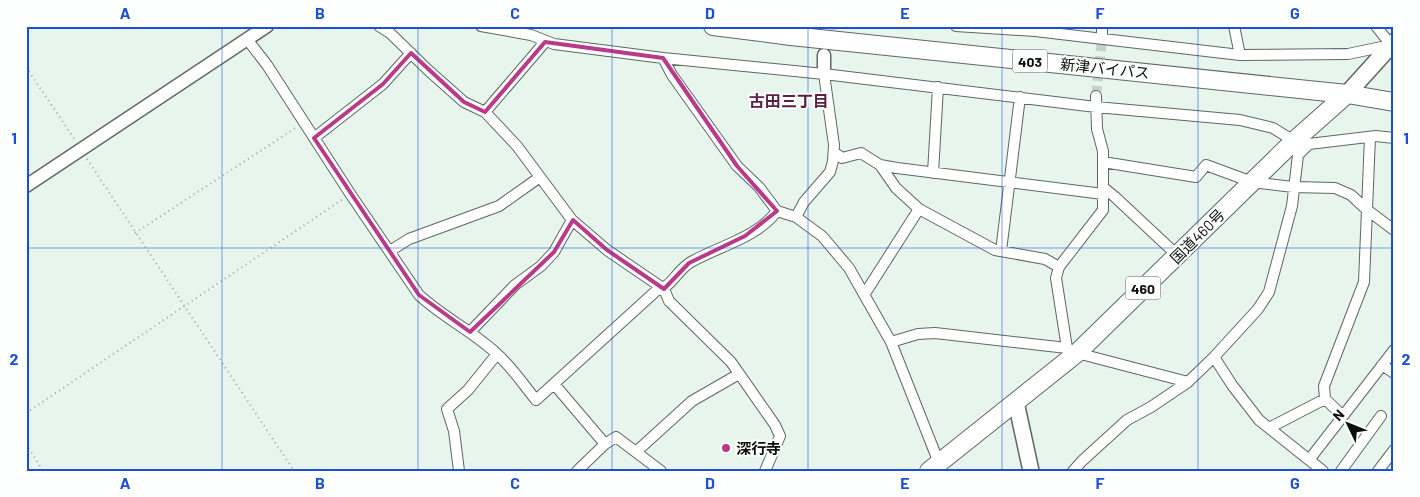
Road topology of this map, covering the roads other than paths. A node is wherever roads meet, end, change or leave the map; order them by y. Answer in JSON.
{"nodes":[{"id":1,"x":267,"y":26,"type":"edge"},
{"id":2,"x":379,"y":26,"type":"edge"},
{"id":3,"x":481,"y":26,"type":"edge"},
{"id":4,"x":713,"y":26,"type":"edge"},
{"id":5,"x":956,"y":26,"type":"edge"},
{"id":6,"x":1102,"y":26,"type":"edge"},
{"id":7,"x":1234,"y":26,"type":"edge"},
{"id":8,"x":1376,"y":26,"type":"edge"},
{"id":9,"x":247,"y":39,"type":"junction"},
{"id":10,"x":1102,"y":39,"type":"junction"},
{"id":11,"x":545,"y":42,"type":"junction"},
{"id":12,"x":1392,"y":44,"type":"edge"},
{"id":13,"x":411,"y":54,"type":"junction"},
{"id":14,"x":824,"y":55,"type":"tunnel mouth"},
{"id":15,"x":1240,"y":55,"type":"junction"},
{"id":16,"x":663,"y":58,"type":"junction"},
{"id":17,"x":824,"y":74,"type":"junction"},
{"id":18,"x":938,"y":87,"type":"junction"},
{"id":19,"x":1347,"y":94,"type":"junction"},
{"id":20,"x":1096,"y":96,"type":"tunnel mouth"},
{"id":21,"x":1020,"y":97,"type":"junction"},
{"id":22,"x":1394,"y":102,"type":"edge"},
{"id":23,"x":1096,"y":107,"type":"junction"},
{"id":24,"x":485,"y":112,"type":"junction"},
{"id":25,"x":1370,"y":137,"type":"junction"},
{"id":26,"x":314,"y":138,"type":"junction"},
{"id":27,"x":1394,"y":138,"type":"edge"},
{"id":28,"x":1294,"y":141,"type":"junction"},
{"id":29,"x":834,"y":152,"type":"junction"},
{"id":30,"x":1103,"y":162,"type":"junction"},
{"id":31,"x":880,"y":165,"type":"junction"},
{"id":32,"x":933,"y":173,"type":"junction"},
{"id":33,"x":540,"y":176,"type":"junction"},
{"id":34,"x":1009,"y":182,"type":"junction"},
{"id":35,"x":1252,"y":182,"type":"junction"},
{"id":36,"x":26,"y":186,"type":"edge"},
{"id":37,"x":1293,"y":187,"type":"junction"},
{"id":38,"x":1103,"y":191,"type":"junction"},
{"id":39,"x":919,"y":209,"type":"junction"},
{"id":40,"x":1366,"y":210,"type":"junction"},
{"id":41,"x":777,"y":211,"type":"junction"},
{"id":42,"x":796,"y":217,"type":"junction"},
{"id":43,"x":572,"y":220,"type":"junction"},
{"id":44,"x":1394,"y":230,"type":"edge"},
{"id":45,"x":390,"y":251,"type":"junction"},
{"id":46,"x":1002,"y":251,"type":"junction"},
{"id":47,"x":1178,"y":256,"type":"junction"},
{"id":48,"x":1059,"y":267,"type":"junction"},
{"id":49,"x":664,"y":289,"type":"junction"},
{"id":50,"x":864,"y":295,"type":"junction"},
{"id":51,"x":470,"y":332,"type":"junction"},
{"id":52,"x":891,"y":342,"type":"junction"},
{"id":53,"x":1072,"y":350,"type":"junction"},
{"id":54,"x":1394,"y":350,"type":"edge"},
{"id":55,"x":498,"y":354,"type":"junction"},
{"id":56,"x":1214,"y":357,"type":"junction"},
{"id":57,"x":1382,"y":365,"type":"junction"},
{"id":58,"x":739,"y":374,"type":"junction"},
{"id":59,"x":1394,"y":374,"type":"edge"},
{"id":60,"x":1188,"y":382,"type":"junction"},
{"id":61,"x":554,"y":384,"type":"junction"},
{"id":62,"x":1324,"y":399,"type":"junction"},
{"id":63,"x":1016,"y":402,"type":"junction"},
{"id":64,"x":1343,"y":416,"type":"junction"},
{"id":65,"x":1381,"y":416,"type":"dead end"},
{"id":66,"x":1269,"y":428,"type":"junction"},
{"id":67,"x":605,"y":444,"type":"junction"},
{"id":68,"x":1394,"y":450,"type":"edge"},
{"id":69,"x":636,"y":451,"type":"junction"},
{"id":70,"x":1309,"y":460,"type":"junction"},
{"id":71,"x":934,"y":467,"type":"edge"},
{"id":72,"x":459,"y":471,"type":"edge"},
{"id":73,"x":577,"y":471,"type":"edge"},
{"id":74,"x":661,"y":471,"type":"edge"},
{"id":75,"x":765,"y":471,"type":"edge"},
{"id":76,"x":1031,"y":471,"type":"edge"},
{"id":77,"x":1073,"y":471,"type":"edge"},
{"id":78,"x":1323,"y":471,"type":"edge"},
{"id":79,"x":1341,"y":471,"type":"edge"},
{"id":80,"x":1378,"y":471,"type":"edge"}],
"edges":[{"from":1,"to":9,"type":"street"},
{"from":2,"to":13,"type":"street"},
{"from":3,"to":11,"type":"street"},
{"from":4,"to":19,"type":"highway","name":"新津バイパス","number":"403"},
{"from":5,"to":10,"type":"street"},
{"from":6,"to":10,"type":"street"},
{"from":7,"to":15,"type":"street"},
{"from":8,"to":12,"type":"street"},
{"from":9,"to":26,"type":"street"},
{"from":9,"to":36,"type":"street"},
{"from":10,"to":15,"type":"street"},
{"from":11,"to":16,"type":"street"},
{"from":11,"to":24,"type":"street"},
{"from":12,"to":15,"type":"street"},
{"from":12,"to":19,"type":"main road"},
{"from":13,"to":24,"type":"street"},
{"from":13,"to":26,"type":"street"},
{"from":14,"to":17,"type":"street"},
{"from":16,"to":17,"type":"street"},
{"from":16,"to":41,"type":"street"},
{"from":17,"to":18,"type":"street"},
{"from":17,"to":29,"type":"street"},
{"from":18,"to":21,"type":"street"},
{"from":18,"to":32,"type":"street"},
{"from":19,"to":22,"type":"highway","number":"403"},
{"from":19,"to":28,"type":"highway","name":"国道460号","number":"460"},
{"from":20,"to":23,"type":"street"},
{"from":21,"to":23,"type":"street"},
{"from":21,"to":34,"type":"street"},
{"from":23,"to":28,"type":"street"},
{"from":23,"to":30,"type":"street"},
{"from":24,"to":33,"type":"street"},
{"from":25,"to":27,"type":"street"},
{"from":25,"to":37,"type":"street"},
{"from":25,"to":40,"type":"street"},
{"from":26,"to":45,"type":"street"},
{"from":28,"to":35,"type":"highway","name":"国道460号","number":"460"},
{"from":29,"to":31,"type":"street"},
{"from":29,"to":42,"type":"street"},
{"from":30,"to":35,"type":"street"},
{"from":30,"to":38,"type":"street"},
{"from":31,"to":32,"type":"street"},
{"from":31,"to":39,"type":"street"},
{"from":32,"to":34,"type":"street"},
{"from":33,"to":43,"type":"street"},
{"from":33,"to":45,"type":"street"},
{"from":34,"to":38,"type":"street"},
{"from":34,"to":46,"type":"street"},
{"from":35,"to":37,"type":"street"},
{"from":35,"to":47,"type":"highway","name":"国道460号","number":"460"},
{"from":37,"to":40,"type":"street"},
{"from":37,"to":56,"type":"street"},
{"from":38,"to":47,"type":"street"},
{"from":38,"to":48,"type":"street"},
{"from":39,"to":46,"type":"street"},
{"from":39,"to":50,"type":"street"},
{"from":40,"to":44,"type":"street"},
{"from":40,"to":62,"type":"street"},
{"from":41,"to":42,"type":"street"},
{"from":41,"to":49,"type":"street"},
{"from":42,"to":50,"type":"street"},
{"from":43,"to":49,"type":"street"},
{"from":43,"to":51,"type":"street"},
{"from":45,"to":51,"type":"street"},
{"from":46,"to":48,"type":"street"},
{"from":47,"to":53,"type":"highway","name":"国道460号","number":"460"},
{"from":48,"to":53,"type":"street"},
{"from":49,"to":58,"type":"street"},
{"from":49,"to":61,"type":"street"},
{"from":50,"to":52,"type":"street"},
{"from":51,"to":55,"type":"street"},
{"from":52,"to":53,"type":"street"},
{"from":52,"to":71,"type":"street"},
{"from":53,"to":60,"type":"street"},
{"from":53,"to":63,"type":"highway","name":"国道460号","number":"460"},
{"from":54,"to":57,"type":"street"},
{"from":55,"to":61,"type":"street"},
{"from":55,"to":72,"type":"street"},
{"from":56,"to":60,"type":"street"},
{"from":56,"to":66,"type":"street"},
{"from":57,"to":59,"type":"street"},
{"from":57,"to":64,"type":"street"},
{"from":58,"to":69,"type":"street"},
{"from":58,"to":75,"type":"street"},
{"from":60,"to":77,"type":"street"},
{"from":61,"to":67,"type":"street"},
{"from":62,"to":64,"type":"street"},
{"from":62,"to":66,"type":"street"},
{"from":63,"to":71,"type":"highway","name":"国道460号","number":"460"},
{"from":63,"to":76,"type":"main road"},
{"from":64,"to":70,"type":"street"},
{"from":65,"to":79,"type":"street"},
{"from":66,"to":70,"type":"street"},
{"from":67,"to":69,"type":"street"},
{"from":67,"to":73,"type":"street"},
{"from":68,"to":80,"type":"street"},
{"from":69,"to":74,"type":"street"},
{"from":70,"to":78,"type":"street"}]}
